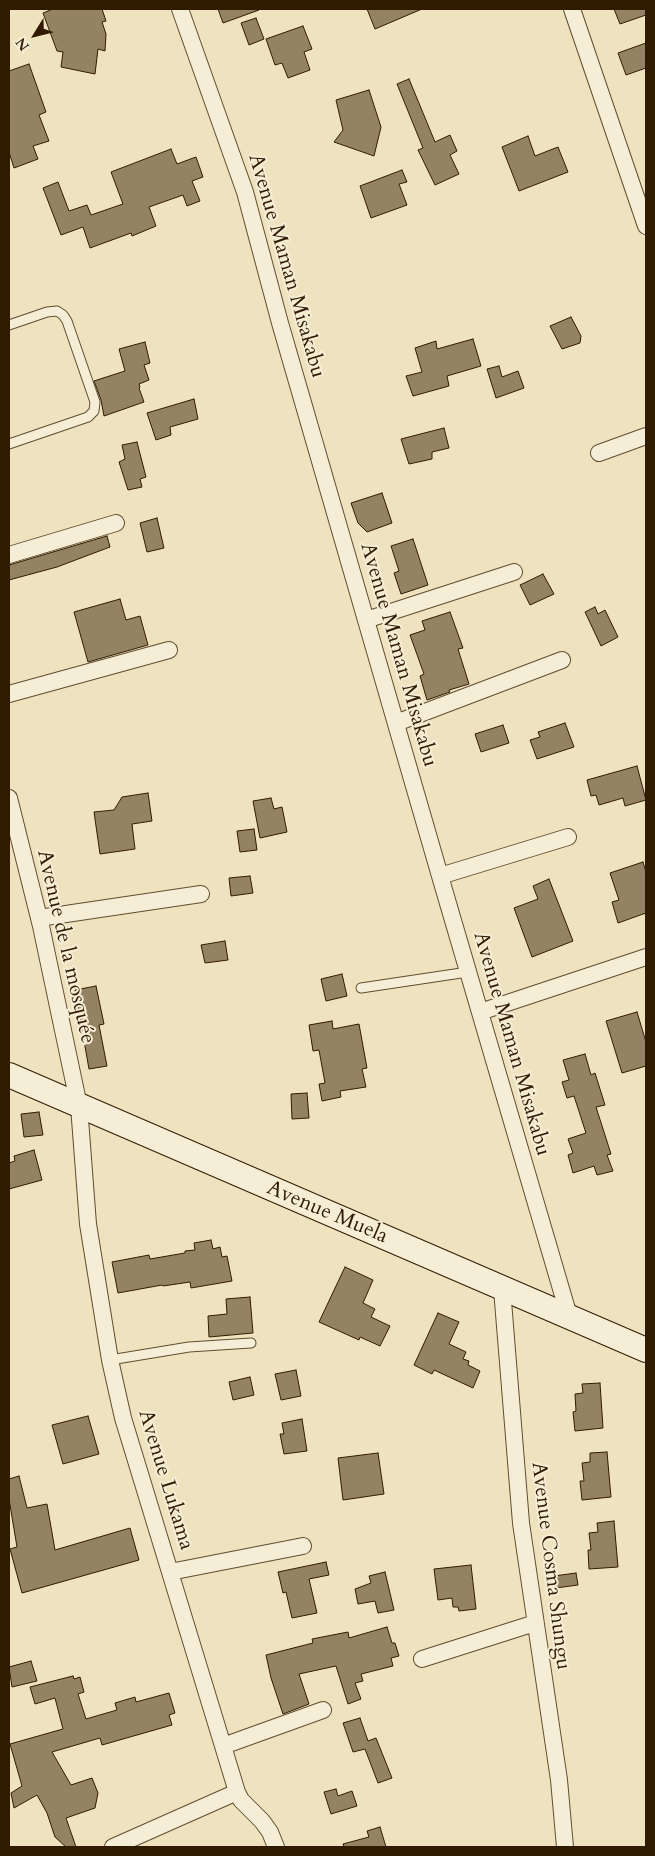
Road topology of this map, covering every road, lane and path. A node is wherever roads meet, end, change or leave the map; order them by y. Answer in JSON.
{"nodes":[{"id":1,"x":180,"y":9,"type":"edge"},
{"id":2,"x":572,"y":9,"type":"edge"},
{"id":3,"x":646,"y":226,"type":"edge"},
{"id":4,"x":9,"y":325,"type":"edge"},
{"id":5,"x":646,"y":436,"type":"edge"},
{"id":6,"x":9,"y":444,"type":"edge"},
{"id":7,"x":599,"y":453,"type":"dead end"},
{"id":8,"x":116,"y":523,"type":"dead end"},
{"id":9,"x":9,"y":555,"type":"edge"},
{"id":10,"x":514,"y":572,"type":"dead end"},
{"id":11,"x":366,"y":620,"type":"junction"},
{"id":12,"x":169,"y":650,"type":"dead end"},
{"id":13,"x":562,"y":660,"type":"dead end"},
{"id":14,"x":9,"y":694,"type":"edge"},
{"id":15,"x":396,"y":723,"type":"junction"},
{"id":16,"x":9,"y":798,"type":"edge"},
{"id":17,"x":568,"y":837,"type":"dead end"},
{"id":18,"x":440,"y":876,"type":"junction"},
{"id":19,"x":201,"y":894,"type":"dead end"},
{"id":20,"x":39,"y":918,"type":"junction"},
{"id":21,"x":646,"y":957,"type":"edge"},
{"id":22,"x":468,"y":972,"type":"junction"},
{"id":23,"x":361,"y":988,"type":"dead end"},
{"id":24,"x":480,"y":1012,"type":"junction"},
{"id":25,"x":9,"y":1075,"type":"edge"},
{"id":26,"x":79,"y":1106,"type":"junction"},
{"id":27,"x":502,"y":1289,"type":"junction"},
{"id":28,"x":569,"y":1316,"type":"junction"},
{"id":29,"x":251,"y":1343,"type":"dead end"},
{"id":30,"x":646,"y":1350,"type":"edge"},
{"id":31,"x":110,"y":1360,"type":"junction"},
{"id":32,"x":303,"y":1546,"type":"dead end"},
{"id":33,"x":170,"y":1572,"type":"junction"},
{"id":34,"x":535,"y":1623,"type":"junction"},
{"id":35,"x":422,"y":1659,"type":"dead end"},
{"id":36,"x":324,"y":1710,"type":"dead end"},
{"id":37,"x":223,"y":1746,"type":"junction"},
{"id":38,"x":237,"y":1792,"type":"junction"},
{"id":39,"x":113,"y":1847,"type":"edge"},
{"id":40,"x":276,"y":1847,"type":"edge"},
{"id":41,"x":565,"y":1847,"type":"edge"}],
"edges":[{"from":1,"to":11,"type":"street","name":"Avenue Maman Misakabu"},
{"from":2,"to":3,"type":"street"},
{"from":4,"to":6,"type":"lane"},
{"from":5,"to":7,"type":"street"},
{"from":8,"to":9,"type":"street"},
{"from":10,"to":11,"type":"street"},
{"from":11,"to":15,"type":"street","name":"Avenue Maman Misakabu"},
{"from":12,"to":14,"type":"street"},
{"from":13,"to":15,"type":"street"},
{"from":15,"to":18,"type":"street","name":"Avenue Maman Misakabu"},
{"from":16,"to":20,"type":"street","name":"Avenue de la mosquée"},
{"from":17,"to":18,"type":"street"},
{"from":18,"to":22,"type":"street","name":"Avenue Maman Misakabu"},
{"from":19,"to":20,"type":"street"},
{"from":20,"to":26,"type":"street","name":"Avenue de la mosquée"},
{"from":21,"to":24,"type":"street"},
{"from":22,"to":23,"type":"lane"},
{"from":22,"to":24,"type":"street","name":"Avenue Maman Misakabu"},
{"from":24,"to":28,"type":"street","name":"Avenue Maman Misakabu"},
{"from":25,"to":26,"type":"street","name":"Avenue Muela"},
{"from":26,"to":27,"type":"street","name":"Avenue Muela"},
{"from":26,"to":31,"type":"street","name":"Avenue Lukama"},
{"from":27,"to":28,"type":"street","name":"Avenue Muela"},
{"from":27,"to":34,"type":"street","name":"Avenue Cosma Shungu"},
{"from":28,"to":30,"type":"street","name":"Avenue Muela"},
{"from":29,"to":31,"type":"lane"},
{"from":31,"to":33,"type":"street","name":"Avenue Lukama"},
{"from":32,"to":33,"type":"street"},
{"from":33,"to":37,"type":"street","name":"Avenue Lukama"},
{"from":34,"to":35,"type":"street"},
{"from":34,"to":41,"type":"street","name":"Avenue Cosma Shungu"},
{"from":36,"to":37,"type":"street"},
{"from":37,"to":38,"type":"street","name":"Avenue Lukama"},
{"from":38,"to":39,"type":"street"},
{"from":38,"to":40,"type":"street","name":"Avenue Lukama"}]}
